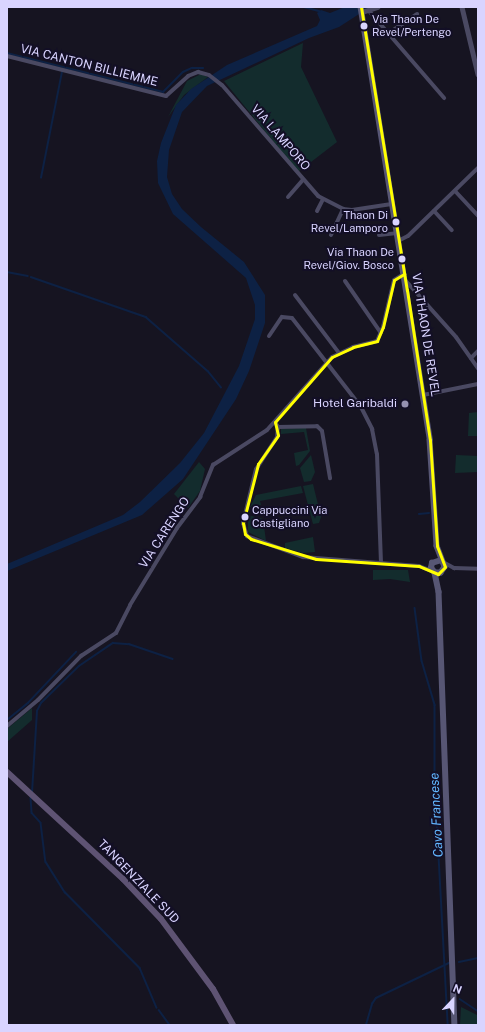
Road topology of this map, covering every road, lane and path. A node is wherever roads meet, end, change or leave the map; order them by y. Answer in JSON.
{"nodes":[{"id":1,"x":378,"y":7,"type":"edge"},
{"id":2,"x":462,"y":7,"type":"edge"},
{"id":3,"x":361,"y":10,"type":"edge"},
{"id":4,"x":369,"y":11,"type":"junction"},
{"id":5,"x":417,"y":14,"type":"dead end"},
{"id":6,"x":389,"y":33,"type":"junction"},
{"id":7,"x":7,"y":56,"type":"edge"},
{"id":8,"x":477,"y":56,"type":"edge"},
{"id":9,"x":478,"y":74,"type":"edge"},
{"id":10,"x":166,"y":96,"type":"joint"},
{"id":11,"x":444,"y":98,"type":"dead end"},
{"id":12,"x":478,"y":168,"type":"edge"},
{"id":13,"x":303,"y":180,"type":"junction"},
{"id":14,"x":455,"y":191,"type":"junction"},
{"id":15,"x":288,"y":197,"type":"dead end"},
{"id":16,"x":323,"y":199,"type":"junction"},
{"id":17,"x":392,"y":204,"type":"junction"},
{"id":18,"x":343,"y":209,"type":"junction"},
{"id":19,"x":317,"y":211,"type":"dead end"},
{"id":20,"x":434,"y":211,"type":"junction"},
{"id":21,"x":478,"y":216,"type":"edge"},
{"id":22,"x":452,"y":230,"type":"dead end"},
{"id":23,"x":397,"y":233,"type":"junction"},
{"id":24,"x":332,"y":235,"type":"dead end"},
{"id":25,"x":379,"y":235,"type":"dead end"},
{"id":26,"x":398,"y":241,"type":"junction"},
{"id":27,"x":405,"y":277,"type":"junction"},
{"id":28,"x":345,"y":281,"type":"dead end"},
{"id":29,"x":295,"y":295,"type":"dead end"},
{"id":30,"x":381,"y":333,"type":"junction"},
{"id":31,"x":269,"y":336,"type":"dead end"},
{"id":32,"x":478,"y":352,"type":"edge"},
{"id":33,"x":339,"y":353,"type":"junction"},
{"id":34,"x":471,"y":358,"type":"junction"},
{"id":35,"x":326,"y":362,"type":"junction"},
{"id":36,"x":478,"y":369,"type":"edge"},
{"id":37,"x":478,"y":384,"type":"edge"},
{"id":38,"x":423,"y":395,"type":"junction"},
{"id":39,"x":275,"y":422,"type":"junction"},
{"id":40,"x":278,"y":427,"type":"junction"},
{"id":41,"x":330,"y":478,"type":"dead end"},
{"id":42,"x":437,"y":546,"type":"junction"},
{"id":43,"x":442,"y":561,"type":"junction"},
{"id":44,"x":433,"y":562,"type":"junction"},
{"id":45,"x":380,"y":563,"type":"junction"},
{"id":46,"x":419,"y":566,"type":"junction"},
{"id":47,"x":454,"y":568,"type":"junction"},
{"id":48,"x":478,"y":569,"type":"edge"},
{"id":49,"x":433,"y":572,"type":"junction"},
{"id":50,"x":443,"y":572,"type":"junction"},
{"id":51,"x":439,"y":590,"type":"junction"},
{"id":52,"x":7,"y":726,"type":"edge"},
{"id":53,"x":7,"y":772,"type":"edge"},
{"id":54,"x":233,"y":1025,"type":"edge"},
{"id":55,"x":455,"y":1025,"type":"edge"}],
"edges":[{"from":1,"to":4,"type":"street"},
{"from":2,"to":8,"type":"street"},
{"from":3,"to":4,"type":"street"},
{"from":3,"to":17,"type":"main road","name":"VIA THAON DE REVEL"},
{"from":4,"to":6,"type":"street"},
{"from":5,"to":6,"type":"street"},
{"from":6,"to":11,"type":"street"},
{"from":7,"to":10,"type":"street","name":"VIA CANTON BILLIEMME"},
{"from":8,"to":9,"type":"street"},
{"from":10,"to":13,"type":"street","name":"VIA LAMPORO"},
{"from":12,"to":14,"type":"street"},
{"from":13,"to":15,"type":"street"},
{"from":13,"to":16,"type":"street","name":"VIA LAMPORO"},
{"from":14,"to":20,"type":"street"},
{"from":14,"to":21,"type":"street"},
{"from":16,"to":18,"type":"street","name":"VIA LAMPORO"},
{"from":16,"to":19,"type":"street"},
{"from":17,"to":18,"type":"street","name":"VIA LAMPORO"},
{"from":17,"to":23,"type":"main road","name":"VIA THAON DE REVEL"},
{"from":18,"to":24,"type":"street"},
{"from":20,"to":22,"type":"street"},
{"from":20,"to":26,"type":"street"},
{"from":23,"to":25,"type":"street"},
{"from":23,"to":26,"type":"main road","name":"VIA THAON DE REVEL"},
{"from":26,"to":27,"type":"main road","name":"VIA THAON DE REVEL"},
{"from":27,"to":30,"type":"street"},
{"from":27,"to":34,"type":"street"},
{"from":27,"to":38,"type":"main road","name":"VIA THAON DE REVEL"},
{"from":28,"to":30,"type":"street"},
{"from":29,"to":33,"type":"street"},
{"from":30,"to":33,"type":"street","name":"VIA CARENGO"},
{"from":31,"to":35,"type":"street"},
{"from":32,"to":34,"type":"street"},
{"from":33,"to":35,"type":"street","name":"VIA CARENGO"},
{"from":34,"to":36,"type":"street"},
{"from":35,"to":39,"type":"street","name":"VIA CARENGO"},
{"from":35,"to":45,"type":"street"},
{"from":37,"to":38,"type":"street"},
{"from":38,"to":42,"type":"main road","name":"VIA THAON DE REVEL"},
{"from":39,"to":40,"type":"street"},
{"from":39,"to":52,"type":"street","name":"VIA CARENGO"},
{"from":40,"to":41,"type":"street"},
{"from":40,"to":45,"type":"street"},
{"from":42,"to":43,"type":"main road","name":"VIA THAON DE REVEL"},
{"from":42,"to":44,"type":"main road","name":"VIA THAON DE REVEL"},
{"from":43,"to":44,"type":"main road"},
{"from":43,"to":47,"type":"street"},
{"from":43,"to":50,"type":"main road","name":"VIA THAON DE REVEL"},
{"from":44,"to":46,"type":"street"},
{"from":44,"to":49,"type":"main road","name":"VIA THAON DE REVEL"},
{"from":45,"to":46,"type":"street"},
{"from":46,"to":49,"type":"street"},
{"from":47,"to":48,"type":"street"},
{"from":47,"to":50,"type":"street"},
{"from":49,"to":50,"type":"main road"},
{"from":49,"to":51,"type":"main road","name":"VIA THAON DE REVEL"},
{"from":50,"to":51,"type":"main road","name":"VIA THAON DE REVEL"},
{"from":51,"to":55,"type":"main road"},
{"from":53,"to":54,"type":"main road","name":"TANGENZIALE SUD"}]}
